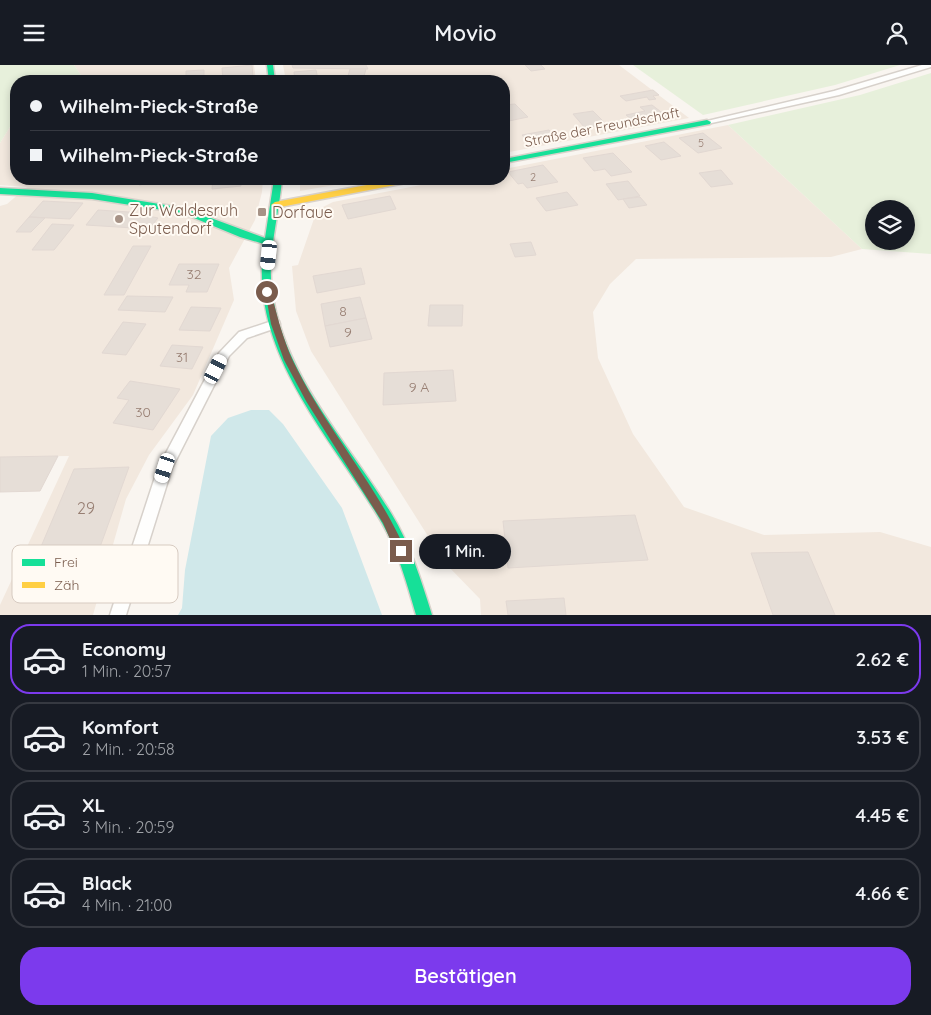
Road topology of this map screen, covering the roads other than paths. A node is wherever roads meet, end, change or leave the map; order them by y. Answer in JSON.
{"nodes":[{"id":1,"x":929,"y":65,"type":"edge"},
{"id":2,"x":706,"y":122,"type":"joint"},
{"id":3,"x":510,"y":160,"type":"edge"},
{"id":4,"x":277,"y":185,"type":"edge"},
{"id":5,"x":380,"y":185,"type":"edge"},
{"id":6,"x":0,"y":191,"type":"edge"},
{"id":7,"x":275,"y":205,"type":"junction"},
{"id":8,"x":270,"y":243,"type":"junction"},
{"id":9,"x":275,"y":324,"type":"junction"},
{"id":10,"x":140,"y":545,"type":"edge"},
{"id":11,"x":122,"y":603,"type":"edge"},
{"id":12,"x":118,"y":615,"type":"edge"},
{"id":13,"x":424,"y":615,"type":"edge"}],
"edges":[{"from":1,"to":2,"type":"lane"},
{"from":2,"to":3,"type":"street","name":"Straße der Freundschaft"},
{"from":4,"to":7,"type":"street"},
{"from":5,"to":7,"type":"street"},
{"from":6,"to":8,"type":"street"},
{"from":7,"to":8,"type":"street"},
{"from":8,"to":9,"type":"street"},
{"from":9,"to":10,"type":"lane"},
{"from":9,"to":13,"type":"street"},
{"from":11,"to":12,"type":"lane"}]}
